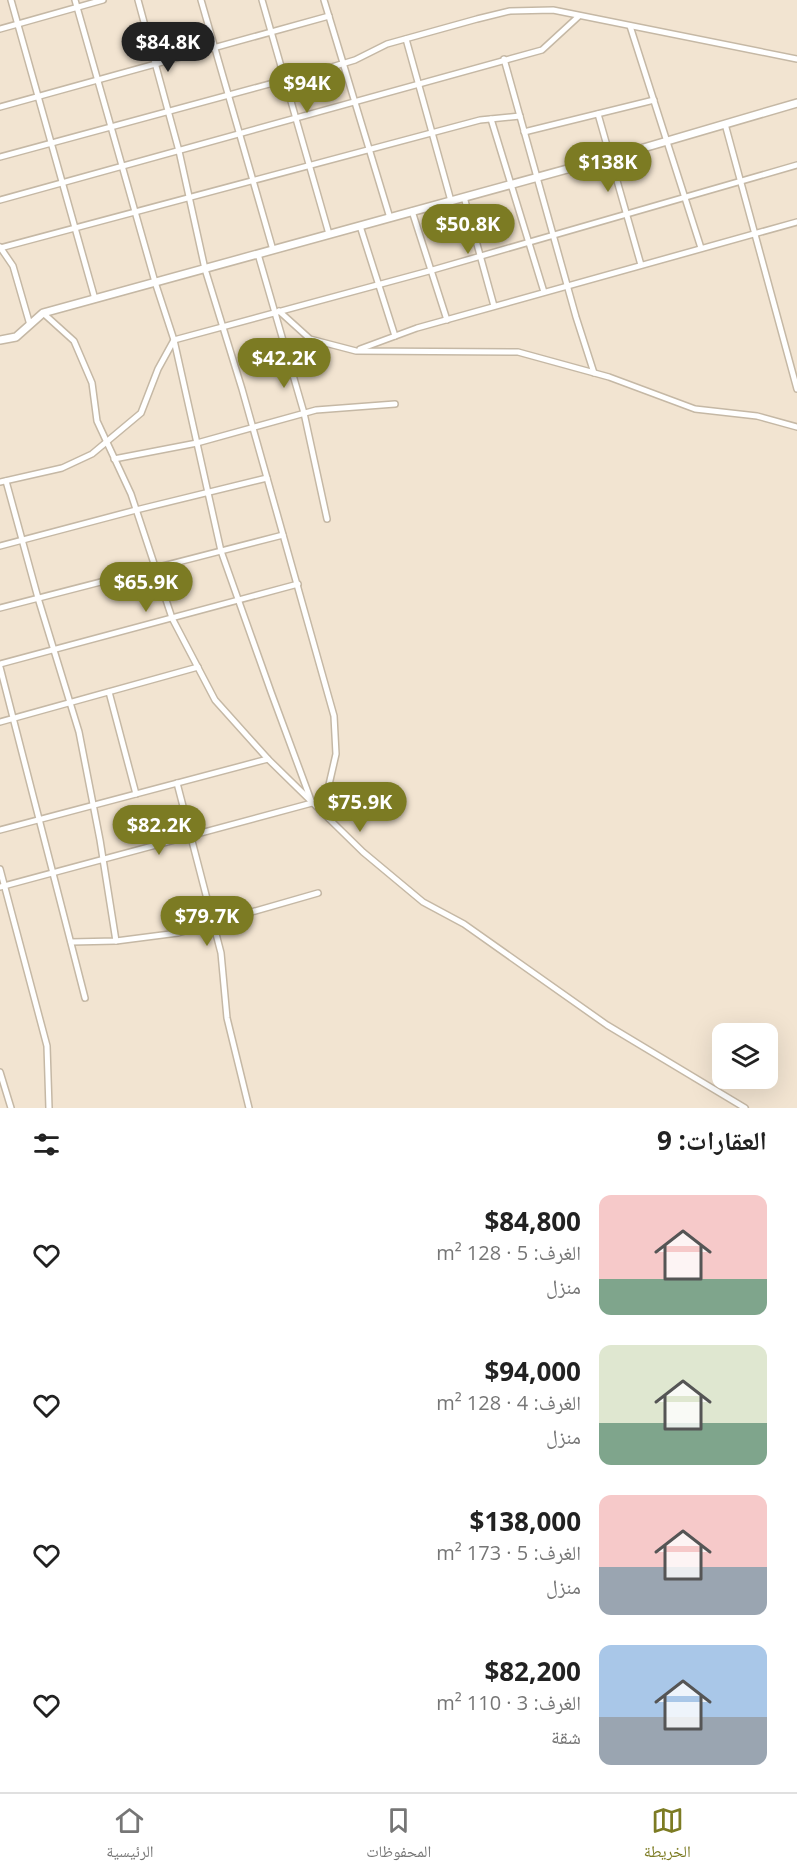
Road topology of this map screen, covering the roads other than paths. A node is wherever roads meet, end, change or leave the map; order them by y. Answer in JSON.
{"nodes":[{"id":1,"x":11,"y":0,"type":"edge"},
{"id":2,"x":75,"y":0,"type":"edge"},
{"id":3,"x":103,"y":0,"type":"edge"},
{"id":4,"x":138,"y":0,"type":"edge"},
{"id":5,"x":201,"y":0,"type":"edge"},
{"id":6,"x":262,"y":0,"type":"edge"},
{"id":7,"x":324,"y":0,"type":"edge"},
{"id":8,"x":77,"y":8,"type":"junction"},
{"id":9,"x":329,"y":15,"type":"junction"},
{"id":10,"x":579,"y":16,"type":"junction"},
{"id":11,"x":18,"y":24,"type":"junction"},
{"id":12,"x":630,"y":26,"type":"junction"},
{"id":13,"x":0,"y":29,"type":"edge"},
{"id":14,"x":271,"y":32,"type":"junction"},
{"id":15,"x":406,"y":39,"type":"junction"},
{"id":16,"x":216,"y":47,"type":"junction"},
{"id":17,"x":504,"y":59,"type":"junction"},
{"id":18,"x":797,"y":59,"type":"edge"},
{"id":19,"x":343,"y":63,"type":"junction"},
{"id":20,"x":156,"y":64,"type":"junction"},
{"id":21,"x":285,"y":80,"type":"junction"},
{"id":22,"x":98,"y":81,"type":"junction"},
{"id":23,"x":419,"y":85,"type":"junction"},
{"id":24,"x":229,"y":95,"type":"junction"},
{"id":25,"x":38,"y":97,"type":"junction"},
{"id":26,"x":654,"y":100,"type":"junction"},
{"id":27,"x":355,"y":102,"type":"junction"},
{"id":28,"x":797,"y":103,"type":"edge"},
{"id":29,"x":0,"y":107,"type":"edge"},
{"id":30,"x":168,"y":111,"type":"junction"},
{"id":31,"x":598,"y":114,"type":"junction"},
{"id":32,"x":520,"y":116,"type":"junction"},
{"id":33,"x":296,"y":118,"type":"junction"},
{"id":34,"x":490,"y":119,"type":"junction"},
{"id":35,"x":725,"y":124,"type":"junction"},
{"id":36,"x":111,"y":128,"type":"junction"},
{"id":37,"x":524,"y":132,"type":"junction"},
{"id":38,"x":240,"y":133,"type":"junction"},
{"id":39,"x":433,"y":133,"type":"junction"},
{"id":40,"x":668,"y":141,"type":"junction"},
{"id":41,"x":52,"y":144,"type":"junction"},
{"id":42,"x":179,"y":149,"type":"junction"},
{"id":43,"x":370,"y":150,"type":"junction"},
{"id":44,"x":0,"y":157,"type":"edge"},
{"id":45,"x":610,"y":157,"type":"junction"},
{"id":46,"x":122,"y":165,"type":"junction"},
{"id":47,"x":797,"y":165,"type":"edge"},
{"id":48,"x":309,"y":166,"type":"junction"},
{"id":49,"x":537,"y":177,"type":"junction"},
{"id":50,"x":253,"y":181,"type":"junction"},
{"id":51,"x":740,"y":181,"type":"junction"},
{"id":52,"x":62,"y":182,"type":"junction"},
{"id":53,"x":511,"y":184,"type":"junction"},
{"id":54,"x":189,"y":197,"type":"junction"},
{"id":55,"x":464,"y":197,"type":"junction"},
{"id":56,"x":685,"y":197,"type":"junction"},
{"id":57,"x":0,"y":200,"type":"edge"},
{"id":58,"x":451,"y":201,"type":"junction"},
{"id":59,"x":412,"y":211,"type":"junction"},
{"id":60,"x":135,"y":212,"type":"junction"},
{"id":61,"x":627,"y":214,"type":"junction"},
{"id":62,"x":390,"y":218,"type":"junction"},
{"id":63,"x":797,"y":222,"type":"edge"},
{"id":64,"x":360,"y":226,"type":"junction"},
{"id":65,"x":75,"y":228,"type":"junction"},
{"id":66,"x":329,"y":234,"type":"junction"},
{"id":67,"x":754,"y":234,"type":"junction"},
{"id":68,"x":554,"y":235,"type":"junction"},
{"id":69,"x":528,"y":242,"type":"junction"},
{"id":70,"x":0,"y":247,"type":"edge"},
{"id":71,"x":701,"y":248,"type":"junction"},
{"id":72,"x":273,"y":250,"type":"junction"},
{"id":73,"x":258,"y":254,"type":"junction"},
{"id":74,"x":480,"y":256,"type":"junction"},
{"id":75,"x":641,"y":265,"type":"junction"},
{"id":76,"x":205,"y":269,"type":"junction"},
{"id":77,"x":431,"y":270,"type":"junction"},
{"id":78,"x":156,"y":282,"type":"junction"},
{"id":79,"x":378,"y":284,"type":"junction"},
{"id":80,"x":568,"y":285,"type":"junction"},
{"id":81,"x":544,"y":292,"type":"junction"},
{"id":82,"x":95,"y":299,"type":"junction"},
{"id":83,"x":494,"y":306,"type":"junction"},
{"id":84,"x":277,"y":312,"type":"junction"},
{"id":85,"x":43,"y":314,"type":"junction"},
{"id":86,"x":447,"y":320,"type":"junction"},
{"id":87,"x":30,"y":325,"type":"junction"},
{"id":88,"x":223,"y":326,"type":"junction"},
{"id":89,"x":395,"y":336,"type":"junction"},
{"id":90,"x":0,"y":340,"type":"edge"},
{"id":91,"x":174,"y":340,"type":"junction"},
{"id":92,"x":356,"y":351,"type":"junction"},
{"id":93,"x":594,"y":373,"type":"junction"},
{"id":94,"x":797,"y":389,"type":"edge"},
{"id":95,"x":395,"y":404,"type":"dead end"},
{"id":96,"x":304,"y":413,"type":"junction"},
{"id":97,"x":253,"y":427,"type":"junction"},
{"id":98,"x":797,"y":427,"type":"edge"},
{"id":99,"x":106,"y":442,"type":"junction"},
{"id":100,"x":197,"y":443,"type":"junction"},
{"id":101,"x":114,"y":459,"type":"junction"},
{"id":102,"x":267,"y":478,"type":"junction"},
{"id":103,"x":3,"y":482,"type":"edge"},
{"id":104,"x":208,"y":493,"type":"junction"},
{"id":105,"x":136,"y":510,"type":"junction"},
{"id":106,"x":327,"y":519,"type":"dead end"},
{"id":107,"x":283,"y":535,"type":"junction"},
{"id":108,"x":22,"y":540,"type":"junction"},
{"id":109,"x":0,"y":546,"type":"edge"},
{"id":110,"x":221,"y":551,"type":"junction"},
{"id":111,"x":156,"y":568,"type":"junction"},
{"id":112,"x":298,"y":584,"type":"junction"},
{"id":113,"x":38,"y":598,"type":"junction"},
{"id":114,"x":238,"y":600,"type":"junction"},
{"id":115,"x":0,"y":608,"type":"edge"},
{"id":116,"x":172,"y":618,"type":"junction"},
{"id":117,"x":53,"y":650,"type":"junction"},
{"id":118,"x":0,"y":665,"type":"edge"},
{"id":119,"x":198,"y":667,"type":"junction"},
{"id":120,"x":109,"y":692,"type":"junction"},
{"id":121,"x":69,"y":703,"type":"junction"},
{"id":122,"x":14,"y":718,"type":"junction"},
{"id":123,"x":0,"y":722,"type":"edge"},
{"id":124,"x":268,"y":759,"type":"junction"},
{"id":125,"x":177,"y":783,"type":"junction"},
{"id":126,"x":136,"y":794,"type":"junction"},
{"id":127,"x":312,"y":803,"type":"junction"},
{"id":128,"x":93,"y":805,"type":"junction"},
{"id":129,"x":320,"y":810,"type":"junction"},
{"id":130,"x":40,"y":818,"type":"junction"},
{"id":131,"x":0,"y":830,"type":"edge"},
{"id":132,"x":190,"y":836,"type":"junction"},
{"id":133,"x":102,"y":860,"type":"junction"},
{"id":134,"x":0,"y":869,"type":"edge"},
{"id":135,"x":54,"y":873,"type":"junction"},
{"id":136,"x":2,"y":887,"type":"edge"},
{"id":137,"x":318,"y":893,"type":"dead end"},
{"id":138,"x":212,"y":922,"type":"junction"},
{"id":139,"x":116,"y":941,"type":"junction"},
{"id":140,"x":71,"y":942,"type":"junction"},
{"id":141,"x":85,"y":998,"type":"dead end"},
{"id":142,"x":0,"y":1072,"type":"edge"},
{"id":143,"x":11,"y":1108,"type":"edge"},
{"id":144,"x":49,"y":1108,"type":"edge"},
{"id":145,"x":249,"y":1108,"type":"edge"},
{"id":146,"x":745,"y":1108,"type":"edge"}],
"edges":[{"from":1,"to":11,"type":"street"},
{"from":2,"to":8,"type":"street"},
{"from":3,"to":8,"type":"street"},
{"from":4,"to":20,"type":"street"},
{"from":5,"to":16,"type":"street"},
{"from":6,"to":14,"type":"street"},
{"from":7,"to":9,"type":"street"},
{"from":8,"to":11,"type":"street"},
{"from":8,"to":22,"type":"street"},
{"from":9,"to":14,"type":"street"},
{"from":9,"to":19,"type":"street"},
{"from":10,"to":12,"type":"street"},
{"from":10,"to":15,"type":"street"},
{"from":10,"to":17,"type":"street"},
{"from":11,"to":13,"type":"street"},
{"from":11,"to":25,"type":"street"},
{"from":12,"to":18,"type":"street"},
{"from":12,"to":26,"type":"street"},
{"from":14,"to":16,"type":"street"},
{"from":14,"to":21,"type":"street"},
{"from":15,"to":19,"type":"street"},
{"from":15,"to":23,"type":"street"},
{"from":16,"to":20,"type":"street"},
{"from":16,"to":24,"type":"street"},
{"from":17,"to":23,"type":"street"},
{"from":17,"to":32,"type":"street"},
{"from":19,"to":21,"type":"street"},
{"from":19,"to":27,"type":"street"},
{"from":20,"to":22,"type":"street"},
{"from":20,"to":30,"type":"street"},
{"from":21,"to":24,"type":"street"},
{"from":21,"to":33,"type":"street"},
{"from":22,"to":25,"type":"street"},
{"from":22,"to":36,"type":"street"},
{"from":23,"to":27,"type":"street"},
{"from":23,"to":39,"type":"street"},
{"from":24,"to":30,"type":"street"},
{"from":24,"to":38,"type":"street"},
{"from":25,"to":29,"type":"street"},
{"from":25,"to":41,"type":"street"},
{"from":26,"to":31,"type":"street"},
{"from":26,"to":40,"type":"street"},
{"from":27,"to":33,"type":"street"},
{"from":27,"to":43,"type":"street"},
{"from":28,"to":35,"type":"street"},
{"from":30,"to":36,"type":"street"},
{"from":30,"to":42,"type":"street"},
{"from":31,"to":37,"type":"street"},
{"from":31,"to":45,"type":"street"},
{"from":32,"to":34,"type":"street"},
{"from":32,"to":37,"type":"street"},
{"from":33,"to":38,"type":"street"},
{"from":33,"to":48,"type":"street"},
{"from":34,"to":39,"type":"street"},
{"from":34,"to":53,"type":"street"},
{"from":35,"to":40,"type":"street"},
{"from":35,"to":51,"type":"street"},
{"from":36,"to":41,"type":"street"},
{"from":36,"to":46,"type":"street"},
{"from":37,"to":49,"type":"street"},
{"from":38,"to":42,"type":"street"},
{"from":38,"to":50,"type":"street"},
{"from":39,"to":43,"type":"street"},
{"from":39,"to":58,"type":"street"},
{"from":40,"to":45,"type":"street"},
{"from":40,"to":56,"type":"street"},
{"from":41,"to":44,"type":"street"},
{"from":41,"to":52,"type":"street"},
{"from":42,"to":46,"type":"street"},
{"from":42,"to":54,"type":"street"},
{"from":43,"to":48,"type":"street"},
{"from":43,"to":62,"type":"street"},
{"from":45,"to":49,"type":"street"},
{"from":45,"to":61,"type":"street"},
{"from":46,"to":52,"type":"street"},
{"from":46,"to":60,"type":"street"},
{"from":47,"to":51,"type":"street"},
{"from":48,"to":50,"type":"street"},
{"from":48,"to":66,"type":"street"},
{"from":49,"to":53,"type":"street"},
{"from":49,"to":68,"type":"street"},
{"from":50,"to":54,"type":"street"},
{"from":50,"to":72,"type":"street"},
{"from":51,"to":56,"type":"street"},
{"from":51,"to":67,"type":"street"},
{"from":52,"to":57,"type":"street"},
{"from":52,"to":65,"type":"street"},
{"from":53,"to":55,"type":"street"},
{"from":53,"to":69,"type":"street"},
{"from":54,"to":60,"type":"street"},
{"from":54,"to":76,"type":"street"},
{"from":55,"to":58,"type":"street"},
{"from":55,"to":74,"type":"street"},
{"from":56,"to":61,"type":"street"},
{"from":56,"to":71,"type":"street"},
{"from":58,"to":59,"type":"street"},
{"from":59,"to":62,"type":"street"},
{"from":59,"to":77,"type":"street"},
{"from":60,"to":65,"type":"street"},
{"from":60,"to":78,"type":"street"},
{"from":61,"to":68,"type":"street"},
{"from":61,"to":75,"type":"street"},
{"from":62,"to":64,"type":"street"},
{"from":63,"to":67,"type":"street"},
{"from":64,"to":66,"type":"street"},
{"from":64,"to":79,"type":"street"},
{"from":65,"to":70,"type":"street"},
{"from":65,"to":82,"type":"street"},
{"from":66,"to":72,"type":"street"},
{"from":67,"to":71,"type":"street"},
{"from":67,"to":94,"type":"street"},
{"from":68,"to":69,"type":"street"},
{"from":68,"to":80,"type":"street"},
{"from":69,"to":74,"type":"street"},
{"from":69,"to":81,"type":"street"},
{"from":70,"to":87,"type":"street"},
{"from":71,"to":75,"type":"street"},
{"from":72,"to":73,"type":"street"},
{"from":73,"to":76,"type":"street"},
{"from":73,"to":84,"type":"street"},
{"from":74,"to":77,"type":"street"},
{"from":74,"to":83,"type":"street"},
{"from":75,"to":80,"type":"street"},
{"from":76,"to":78,"type":"street"},
{"from":76,"to":88,"type":"street"},
{"from":77,"to":79,"type":"street"},
{"from":77,"to":86,"type":"street"},
{"from":78,"to":82,"type":"street"},
{"from":78,"to":91,"type":"street"},
{"from":79,"to":84,"type":"street"},
{"from":79,"to":89,"type":"street"},
{"from":80,"to":81,"type":"street"},
{"from":80,"to":93,"type":"street"},
{"from":81,"to":83,"type":"street"},
{"from":82,"to":85,"type":"street"},
{"from":83,"to":86,"type":"street"},
{"from":84,"to":88,"type":"street"},
{"from":84,"to":92,"type":"street"},
{"from":84,"to":96,"type":"street"},
{"from":85,"to":87,"type":"street"},
{"from":85,"to":99,"type":"street"},
{"from":86,"to":89,"type":"street"},
{"from":87,"to":90,"type":"street"},
{"from":88,"to":91,"type":"street"},
{"from":88,"to":97,"type":"street"},
{"from":89,"to":92,"type":"street"},
{"from":91,"to":99,"type":"street"},
{"from":91,"to":100,"type":"street"},
{"from":92,"to":93,"type":"street"},
{"from":93,"to":98,"type":"street"},
{"from":95,"to":96,"type":"street"},
{"from":96,"to":97,"type":"street"},
{"from":96,"to":106,"type":"street"},
{"from":97,"to":100,"type":"street"},
{"from":97,"to":102,"type":"street"},
{"from":99,"to":101,"type":"street"},
{"from":99,"to":103,"type":"street"},
{"from":100,"to":101,"type":"street"},
{"from":100,"to":104,"type":"street"},
{"from":101,"to":105,"type":"street"},
{"from":102,"to":104,"type":"street"},
{"from":102,"to":107,"type":"street"},
{"from":103,"to":108,"type":"street"},
{"from":104,"to":105,"type":"street"},
{"from":104,"to":110,"type":"street"},
{"from":105,"to":108,"type":"street"},
{"from":105,"to":111,"type":"street"},
{"from":107,"to":110,"type":"street"},
{"from":107,"to":112,"type":"street"},
{"from":108,"to":109,"type":"street"},
{"from":108,"to":113,"type":"street"},
{"from":110,"to":111,"type":"street"},
{"from":110,"to":114,"type":"street"},
{"from":111,"to":113,"type":"street"},
{"from":111,"to":116,"type":"street"},
{"from":112,"to":114,"type":"street"},
{"from":112,"to":129,"type":"street"},
{"from":113,"to":115,"type":"street"},
{"from":113,"to":117,"type":"street"},
{"from":114,"to":116,"type":"street"},
{"from":114,"to":127,"type":"street"},
{"from":116,"to":117,"type":"street"},
{"from":116,"to":119,"type":"street"},
{"from":117,"to":118,"type":"street"},
{"from":117,"to":121,"type":"street"},
{"from":118,"to":122,"type":"street"},
{"from":119,"to":120,"type":"street"},
{"from":119,"to":124,"type":"street"},
{"from":120,"to":121,"type":"street"},
{"from":120,"to":126,"type":"street"},
{"from":121,"to":122,"type":"street"},
{"from":121,"to":128,"type":"street"},
{"from":122,"to":123,"type":"street"},
{"from":122,"to":130,"type":"street"},
{"from":124,"to":125,"type":"street"},
{"from":124,"to":127,"type":"street"},
{"from":125,"to":126,"type":"street"},
{"from":125,"to":132,"type":"street"},
{"from":126,"to":128,"type":"street"},
{"from":127,"to":129,"type":"street"},
{"from":127,"to":132,"type":"street"},
{"from":128,"to":130,"type":"street"},
{"from":128,"to":133,"type":"street"},
{"from":129,"to":146,"type":"street"},
{"from":130,"to":131,"type":"street"},
{"from":130,"to":135,"type":"street"},
{"from":132,"to":133,"type":"street"},
{"from":132,"to":138,"type":"street"},
{"from":133,"to":135,"type":"street"},
{"from":133,"to":139,"type":"street"},
{"from":134,"to":136,"type":"street"},
{"from":135,"to":136,"type":"street"},
{"from":135,"to":140,"type":"street"},
{"from":136,"to":144,"type":"street"},
{"from":137,"to":138,"type":"street"},
{"from":138,"to":139,"type":"street"},
{"from":138,"to":145,"type":"street"},
{"from":139,"to":140,"type":"street"},
{"from":140,"to":141,"type":"street"},
{"from":142,"to":143,"type":"street"}]}
